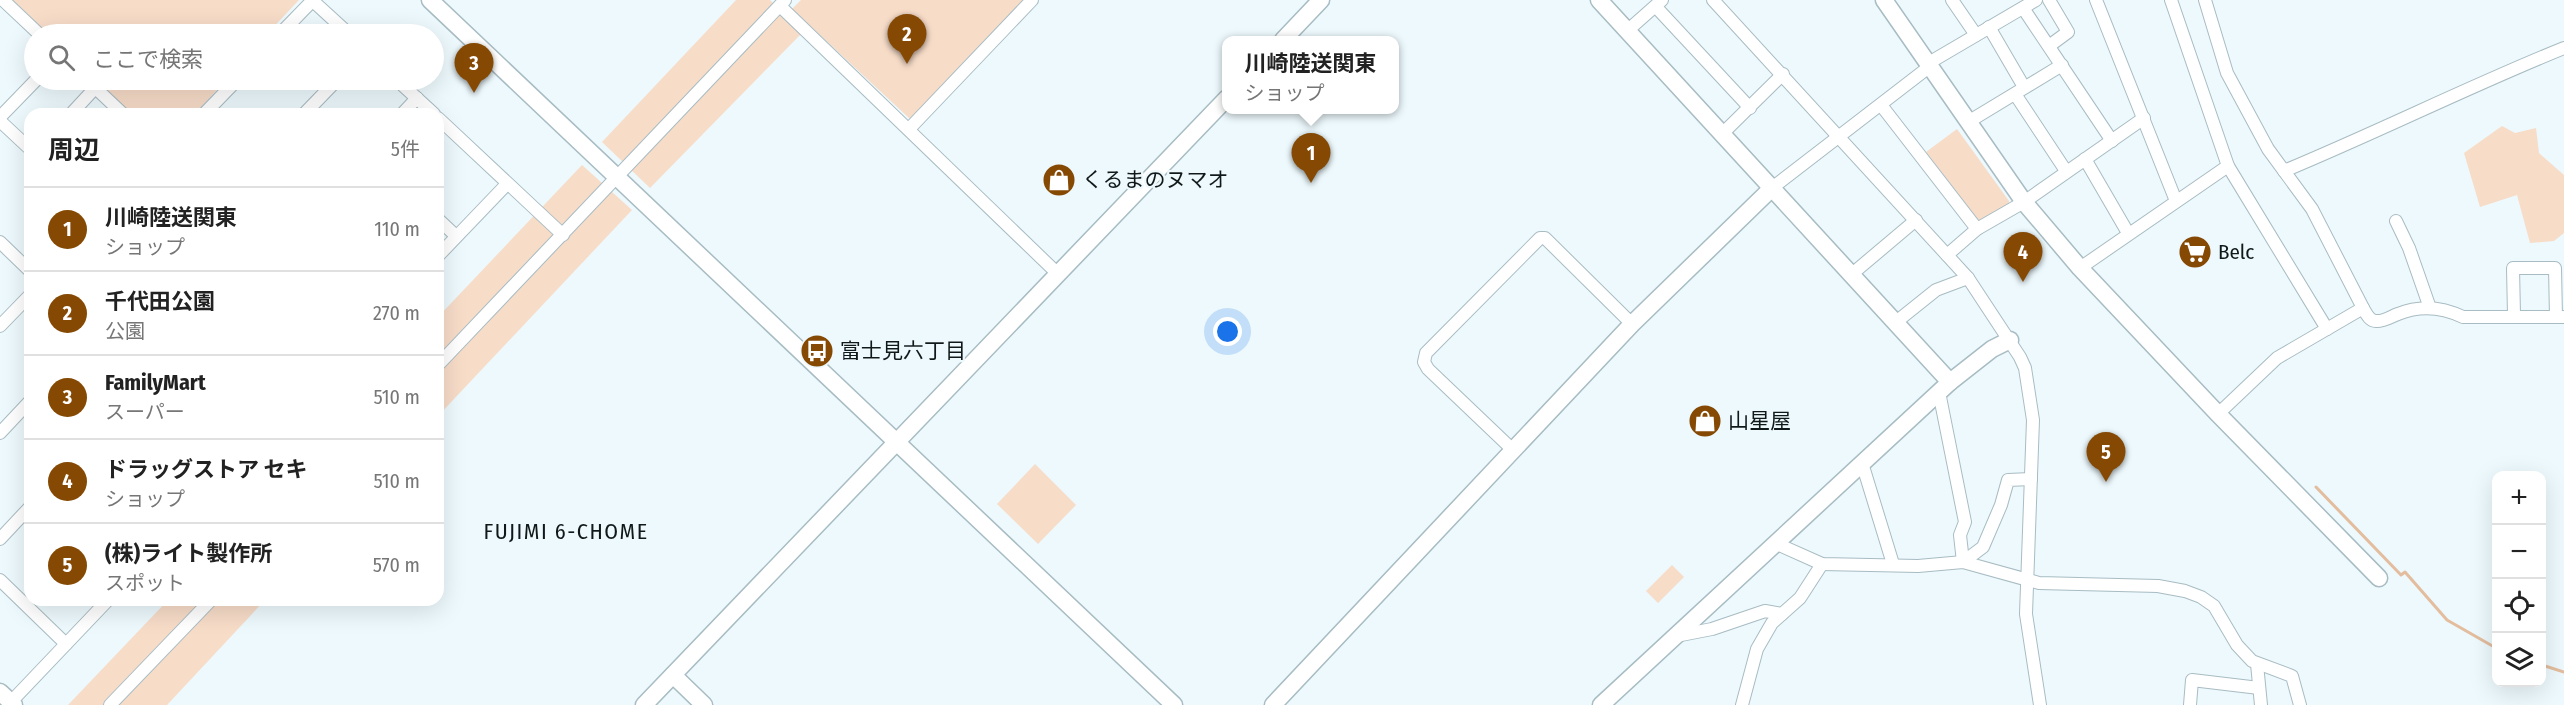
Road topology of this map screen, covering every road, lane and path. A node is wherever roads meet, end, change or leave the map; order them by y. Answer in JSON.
{"nodes":[{"id":1,"x":3,"y":0,"type":"edge"},
{"id":2,"x":313,"y":0,"type":"edge"},
{"id":3,"x":430,"y":0,"type":"edge"},
{"id":4,"x":1032,"y":0,"type":"edge"},
{"id":5,"x":1322,"y":0,"type":"edge"},
{"id":6,"x":1713,"y":0,"type":"edge"},
{"id":7,"x":1884,"y":0,"type":"edge"},
{"id":8,"x":1952,"y":0,"type":"edge"},
{"id":9,"x":2037,"y":0,"type":"edge"},
{"id":10,"x":2049,"y":0,"type":"edge"},
{"id":11,"x":2096,"y":0,"type":"edge"},
{"id":12,"x":2171,"y":0,"type":"edge"},
{"id":13,"x":2205,"y":0,"type":"edge"},
{"id":14,"x":1602,"y":1,"type":"edge"},
{"id":15,"x":782,"y":3,"type":"edge"},
{"id":16,"x":1659,"y":3,"type":"edge"},
{"id":17,"x":2020,"y":5,"type":"edge"},
{"id":18,"x":28,"y":24,"type":"edge"},
{"id":19,"x":290,"y":24,"type":"edge"},
{"id":20,"x":338,"y":24,"type":"edge"},
{"id":21,"x":1989,"y":27,"type":"junction"},
{"id":22,"x":1628,"y":31,"type":"junction"},
{"id":23,"x":1976,"y":35,"type":"junction"},
{"id":24,"x":1286,"y":36,"type":"edge"},
{"id":25,"x":2049,"y":46,"type":"junction"},
{"id":26,"x":2564,"y":48,"type":"edge"},
{"id":27,"x":1928,"y":65,"type":"junction"},
{"id":28,"x":2062,"y":65,"type":"junction"},
{"id":29,"x":1783,"y":74,"type":"junction"},
{"id":30,"x":27,"y":90,"type":"edge"},
{"id":31,"x":87,"y":90,"type":"edge"},
{"id":32,"x":97,"y":90,"type":"edge"},
{"id":33,"x":227,"y":90,"type":"edge"},
{"id":34,"x":327,"y":90,"type":"edge"},
{"id":35,"x":408,"y":90,"type":"edge"},
{"id":36,"x":2020,"y":91,"type":"junction"},
{"id":37,"x":417,"y":98,"type":"junction"},
{"id":38,"x":1222,"y":103,"type":"edge"},
{"id":39,"x":1881,"y":105,"type":"junction"},
{"id":40,"x":75,"y":108,"type":"edge"},
{"id":41,"x":117,"y":108,"type":"edge"},
{"id":42,"x":210,"y":108,"type":"edge"},
{"id":43,"x":310,"y":108,"type":"edge"},
{"id":44,"x":408,"y":108,"type":"edge"},
{"id":45,"x":428,"y":108,"type":"edge"},
{"id":46,"x":1750,"y":108,"type":"junction"},
{"id":47,"x":2144,"y":118,"type":"junction"},
{"id":48,"x":0,"y":119,"type":"edge"},
{"id":49,"x":1968,"y":122,"type":"junction"},
{"id":50,"x":444,"y":124,"type":"edge"},
{"id":51,"x":909,"y":129,"type":"junction"},
{"id":52,"x":1721,"y":135,"type":"junction"},
{"id":53,"x":1838,"y":137,"type":"junction"},
{"id":54,"x":2112,"y":141,"type":"junction"},
{"id":55,"x":24,"y":143,"type":"edge"},
{"id":56,"x":2085,"y":159,"type":"junction"},
{"id":57,"x":2228,"y":166,"type":"junction"},
{"id":58,"x":2066,"y":171,"type":"junction"},
{"id":59,"x":2284,"y":171,"type":"junction"},
{"id":60,"x":617,"y":179,"type":"junction"},
{"id":61,"x":507,"y":184,"type":"junction"},
{"id":62,"x":1772,"y":188,"type":"junction"},
{"id":63,"x":2024,"y":201,"type":"junction"},
{"id":64,"x":2176,"y":201,"type":"junction"},
{"id":65,"x":1916,"y":220,"type":"junction"},
{"id":66,"x":2396,"y":221,"type":"dead end"},
{"id":67,"x":444,"y":225,"type":"edge"},
{"id":68,"x":1977,"y":229,"type":"junction"},
{"id":69,"x":2128,"y":233,"type":"junction"},
{"id":70,"x":456,"y":236,"type":"junction"},
{"id":71,"x":563,"y":236,"type":"junction"},
{"id":72,"x":0,"y":242,"type":"edge"},
{"id":73,"x":444,"y":249,"type":"edge"},
{"id":74,"x":1947,"y":255,"type":"junction"},
{"id":75,"x":24,"y":265,"type":"edge"},
{"id":76,"x":2080,"y":268,"type":"junction"},
{"id":77,"x":1058,"y":274,"type":"junction"},
{"id":78,"x":1852,"y":274,"type":"junction"},
{"id":79,"x":1968,"y":278,"type":"junction"},
{"id":80,"x":24,"y":301,"type":"edge"},
{"id":81,"x":2363,"y":308,"type":"junction"},
{"id":82,"x":2430,"y":308,"type":"junction"},
{"id":83,"x":2514,"y":315,"type":"junction"},
{"id":84,"x":2560,"y":317,"type":"edge"},
{"id":85,"x":1896,"y":322,"type":"junction"},
{"id":86,"x":1632,"y":324,"type":"junction"},
{"id":87,"x":0,"y":326,"type":"edge"},
{"id":88,"x":2326,"y":329,"type":"junction"},
{"id":89,"x":2010,"y":340,"type":"junction"},
{"id":90,"x":444,"y":359,"type":"edge"},
{"id":91,"x":1944,"y":387,"type":"junction"},
{"id":92,"x":24,"y":407,"type":"edge"},
{"id":93,"x":2217,"y":414,"type":"junction"},
{"id":94,"x":0,"y":433,"type":"edge"},
{"id":95,"x":897,"y":441,"type":"junction"},
{"id":96,"x":1514,"y":451,"type":"junction"},
{"id":97,"x":1862,"y":463,"type":"junction"},
{"id":98,"x":2031,"y":479,"type":"junction"},
{"id":99,"x":24,"y":515,"type":"edge"},
{"id":100,"x":0,"y":539,"type":"edge"},
{"id":101,"x":1775,"y":543,"type":"junction"},
{"id":102,"x":1963,"y":562,"type":"junction"},
{"id":103,"x":1822,"y":564,"type":"junction"},
{"id":104,"x":1893,"y":564,"type":"junction"},
{"id":105,"x":2379,"y":578,"type":"dead end"},
{"id":106,"x":0,"y":580,"type":"edge"},
{"id":107,"x":2029,"y":580,"type":"junction"},
{"id":108,"x":24,"y":603,"type":"edge"},
{"id":109,"x":27,"y":606,"type":"edge"},
{"id":110,"x":102,"y":606,"type":"edge"},
{"id":111,"x":205,"y":606,"type":"edge"},
{"id":112,"x":1782,"y":614,"type":"junction"},
{"id":113,"x":1674,"y":636,"type":"junction"},
{"id":114,"x":66,"y":644,"type":"junction"},
{"id":115,"x":2258,"y":664,"type":"junction"},
{"id":116,"x":673,"y":675,"type":"junction"},
{"id":117,"x":2259,"y":688,"type":"junction"},
{"id":118,"x":8,"y":701,"type":"edge"},
{"id":119,"x":110,"y":705,"type":"edge"},
{"id":120,"x":644,"y":705,"type":"edge"},
{"id":121,"x":704,"y":705,"type":"edge"},
{"id":122,"x":1174,"y":705,"type":"edge"},
{"id":123,"x":1273,"y":705,"type":"edge"},
{"id":124,"x":1601,"y":705,"type":"edge"},
{"id":125,"x":1742,"y":705,"type":"edge"},
{"id":126,"x":2040,"y":705,"type":"edge"},
{"id":127,"x":2190,"y":705,"type":"edge"},
{"id":128,"x":2261,"y":705,"type":"edge"},
{"id":129,"x":2300,"y":705,"type":"edge"}],
"edges":[{"from":1,"to":18,"type":"street"},
{"from":2,"to":19,"type":"street"},
{"from":2,"to":20,"type":"street"},
{"from":3,"to":60,"type":"street"},
{"from":4,"to":51,"type":"street"},
{"from":5,"to":24,"type":"street"},
{"from":6,"to":29,"type":"street"},
{"from":7,"to":27,"type":"street"},
{"from":8,"to":23,"type":"street"},
{"from":9,"to":17,"type":"street"},
{"from":10,"to":25,"type":"street"},
{"from":11,"to":47,"type":"street"},
{"from":12,"to":57,"type":"street"},
{"from":13,"to":59,"type":"street"},
{"from":14,"to":22,"type":"street"},
{"from":15,"to":51,"type":"street"},
{"from":15,"to":60,"type":"street"},
{"from":16,"to":22,"type":"street"},
{"from":16,"to":46,"type":"street"},
{"from":17,"to":21,"type":"street"},
{"from":17,"to":25,"type":"street"},
{"from":21,"to":23,"type":"street"},
{"from":21,"to":36,"type":"street"},
{"from":22,"to":52,"type":"street"},
{"from":23,"to":27,"type":"street"},
{"from":25,"to":28,"type":"street"},
{"from":26,"to":59,"type":"street"},
{"from":27,"to":39,"type":"street"},
{"from":27,"to":49,"type":"street"},
{"from":28,"to":36,"type":"street"},
{"from":28,"to":54,"type":"street"},
{"from":29,"to":46,"type":"street"},
{"from":29,"to":53,"type":"street"},
{"from":30,"to":48,"type":"street"},
{"from":31,"to":40,"type":"street"},
{"from":32,"to":41,"type":"street"},
{"from":33,"to":42,"type":"street"},
{"from":34,"to":43,"type":"street"},
{"from":35,"to":37,"type":"street"},
{"from":36,"to":49,"type":"street"},
{"from":36,"to":58,"type":"street"},
{"from":37,"to":44,"type":"street"},
{"from":37,"to":45,"type":"street"},
{"from":38,"to":77,"type":"street"},
{"from":39,"to":53,"type":"street"},
{"from":39,"to":68,"type":"street"},
{"from":46,"to":52,"type":"street"},
{"from":47,"to":54,"type":"street"},
{"from":47,"to":64,"type":"street"},
{"from":48,"to":55,"type":"street"},
{"from":49,"to":63,"type":"street"},
{"from":50,"to":61,"type":"street"},
{"from":51,"to":77,"type":"street"},
{"from":52,"to":62,"type":"street"},
{"from":53,"to":62,"type":"street"},
{"from":53,"to":65,"type":"street"},
{"from":54,"to":56,"type":"street"},
{"from":56,"to":58,"type":"street"},
{"from":56,"to":69,"type":"street"},
{"from":57,"to":64,"type":"street"},
{"from":57,"to":88,"type":"street"},
{"from":58,"to":63,"type":"street"},
{"from":59,"to":81,"type":"street"},
{"from":60,"to":71,"type":"street"},
{"from":60,"to":95,"type":"street"},
{"from":61,"to":70,"type":"street"},
{"from":61,"to":71,"type":"street"},
{"from":62,"to":78,"type":"street"},
{"from":62,"to":86,"type":"street"},
{"from":63,"to":68,"type":"street"},
{"from":63,"to":76,"type":"street"},
{"from":64,"to":69,"type":"street"},
{"from":65,"to":74,"type":"street"},
{"from":65,"to":78,"type":"street"},
{"from":66,"to":82,"type":"street"},
{"from":67,"to":70,"type":"street"},
{"from":68,"to":74,"type":"street"},
{"from":69,"to":76,"type":"street"},
{"from":70,"to":73,"type":"street"},
{"from":71,"to":90,"type":"street"},
{"from":72,"to":75,"type":"street"},
{"from":74,"to":79,"type":"street"},
{"from":76,"to":93,"type":"street"},
{"from":77,"to":95,"type":"street"},
{"from":78,"to":85,"type":"street"},
{"from":79,"to":85,"type":"street"},
{"from":79,"to":89,"type":"street"},
{"from":80,"to":87,"type":"street"},
{"from":81,"to":82,"type":"street"},
{"from":81,"to":88,"type":"street"},
{"from":82,"to":83,"type":"street"},
{"from":83,"to":84,"type":"street"},
{"from":83,"to":84,"type":"street"},
{"from":85,"to":91,"type":"street"},
{"from":86,"to":96,"type":"street"},
{"from":86,"to":96,"type":"street"},
{"from":88,"to":93,"type":"street"},
{"from":89,"to":91,"type":"street"},
{"from":89,"to":98,"type":"street"},
{"from":91,"to":97,"type":"street"},
{"from":91,"to":102,"type":"street"},
{"from":92,"to":94,"type":"street"},
{"from":93,"to":105,"type":"street"},
{"from":95,"to":116,"type":"street"},
{"from":95,"to":122,"type":"street"},
{"from":96,"to":123,"type":"street"},
{"from":97,"to":101,"type":"street"},
{"from":97,"to":104,"type":"street"},
{"from":98,"to":102,"type":"street"},
{"from":98,"to":107,"type":"street"},
{"from":99,"to":100,"type":"street"},
{"from":101,"to":103,"type":"street"},
{"from":101,"to":113,"type":"street"},
{"from":102,"to":104,"type":"street"},
{"from":102,"to":107,"type":"street"},
{"from":103,"to":104,"type":"street"},
{"from":103,"to":112,"type":"street"},
{"from":106,"to":108,"type":"street"},
{"from":107,"to":115,"type":"street"},
{"from":107,"to":126,"type":"street"},
{"from":109,"to":114,"type":"street"},
{"from":110,"to":114,"type":"street"},
{"from":111,"to":119,"type":"street"},
{"from":112,"to":113,"type":"street"},
{"from":112,"to":125,"type":"street"},
{"from":113,"to":124,"type":"street"},
{"from":114,"to":118,"type":"street"},
{"from":115,"to":117,"type":"street"},
{"from":115,"to":129,"type":"street"},
{"from":116,"to":120,"type":"street"},
{"from":116,"to":121,"type":"street"},
{"from":117,"to":127,"type":"street"},
{"from":117,"to":128,"type":"street"}]}
